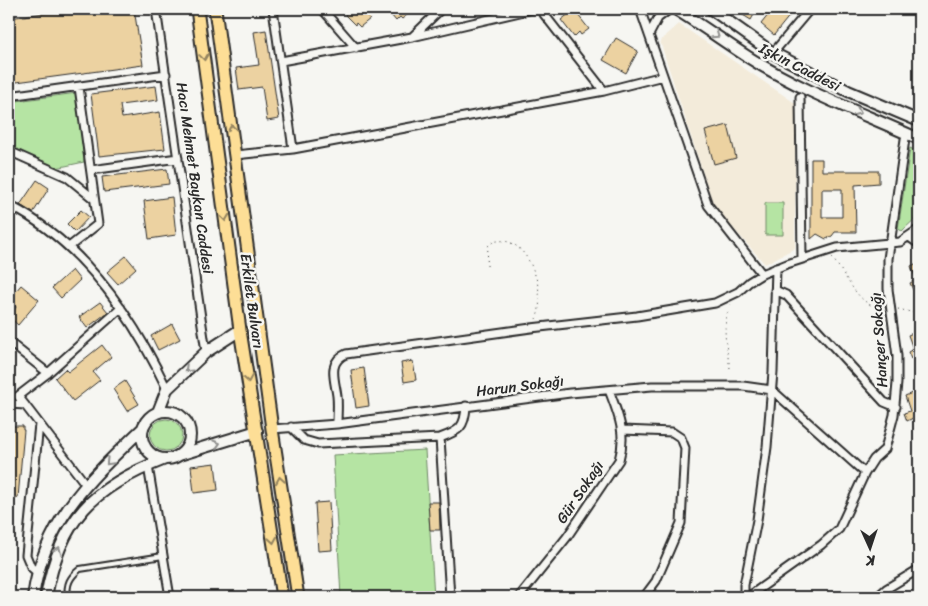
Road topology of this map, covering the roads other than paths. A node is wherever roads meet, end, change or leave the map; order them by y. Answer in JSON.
{"nodes":[{"id":1,"x":156,"y":9,"type":"edge"},
{"id":2,"x":197,"y":9,"type":"edge"},
{"id":3,"x":215,"y":9,"type":"edge"},
{"id":4,"x":273,"y":9,"type":"edge"},
{"id":5,"x":322,"y":9,"type":"edge"},
{"id":6,"x":441,"y":9,"type":"edge"},
{"id":7,"x":533,"y":9,"type":"edge"},
{"id":8,"x":540,"y":9,"type":"edge"},
{"id":9,"x":640,"y":9,"type":"edge"},
{"id":10,"x":670,"y":9,"type":"edge"},
{"id":11,"x":675,"y":9,"type":"edge"},
{"id":12,"x":711,"y":9,"type":"edge"},
{"id":13,"x":810,"y":9,"type":"edge"},
{"id":14,"x":649,"y":35,"type":"junction"},
{"id":15,"x":412,"y":37,"type":"junction"},
{"id":16,"x":356,"y":48,"type":"junction"},
{"id":17,"x":774,"y":53,"type":"junction"},
{"id":18,"x":280,"y":61,"type":"junction"},
{"id":19,"x":166,"y":74,"type":"junction"},
{"id":20,"x":663,"y":76,"type":"junction"},
{"id":21,"x":79,"y":87,"type":"junction"},
{"id":22,"x":604,"y":91,"type":"junction"},
{"id":23,"x":9,"y":96,"type":"edge"},
{"id":24,"x":800,"y":97,"type":"dead end"},
{"id":25,"x":919,"y":121,"type":"edge"},
{"id":26,"x":905,"y":139,"type":"dead end"},
{"id":27,"x":919,"y":139,"type":"edge"},
{"id":28,"x":293,"y":148,"type":"junction"},
{"id":29,"x":9,"y":151,"type":"edge"},
{"id":30,"x":235,"y":155,"type":"junction"},
{"id":31,"x":178,"y":158,"type":"junction"},
{"id":32,"x":91,"y":170,"type":"junction"},
{"id":33,"x":95,"y":199,"type":"junction"},
{"id":34,"x":9,"y":205,"type":"edge"},
{"id":35,"x":919,"y":229,"type":"edge"},
{"id":36,"x":909,"y":237,"type":"junction"},
{"id":37,"x":889,"y":242,"type":"junction"},
{"id":38,"x":919,"y":244,"type":"edge"},
{"id":39,"x":69,"y":248,"type":"junction"},
{"id":40,"x":802,"y":259,"type":"junction"},
{"id":41,"x":776,"y":268,"type":"junction"},
{"id":42,"x":762,"y":274,"type":"junction"},
{"id":43,"x":775,"y":290,"type":"junction"},
{"id":44,"x":121,"y":308,"type":"junction"},
{"id":45,"x":258,"y":326,"type":"junction"},
{"id":46,"x":240,"y":330,"type":"junction"},
{"id":47,"x":9,"y":342,"type":"edge"},
{"id":48,"x":206,"y":352,"type":"junction"},
{"id":49,"x":48,"y":373,"type":"junction"},
{"id":50,"x":167,"y":389,"type":"junction"},
{"id":51,"x":609,"y":390,"type":"junction"},
{"id":52,"x":772,"y":390,"type":"junction"},
{"id":53,"x":9,"y":404,"type":"edge"},
{"id":54,"x":25,"y":405,"type":"junction"},
{"id":55,"x":466,"y":406,"type":"junction"},
{"id":56,"x":896,"y":407,"type":"junction"},
{"id":57,"x":158,"y":412,"type":"junction"},
{"id":58,"x":39,"y":424,"type":"junction"},
{"id":59,"x":337,"y":424,"type":"junction"},
{"id":60,"x":291,"y":427,"type":"junction"},
{"id":61,"x":143,"y":428,"type":"junction"},
{"id":62,"x":272,"y":429,"type":"junction"},
{"id":63,"x":622,"y":430,"type":"junction"},
{"id":64,"x":257,"y":432,"type":"junction"},
{"id":65,"x":440,"y":438,"type":"junction"},
{"id":66,"x":178,"y":456,"type":"junction"},
{"id":67,"x":165,"y":459,"type":"junction"},
{"id":68,"x":148,"y":466,"type":"junction"},
{"id":69,"x":865,"y":472,"type":"junction"},
{"id":70,"x":86,"y":486,"type":"junction"},
{"id":71,"x":164,"y":556,"type":"junction"},
{"id":72,"x":919,"y":569,"type":"edge"},
{"id":73,"x":38,"y":573,"type":"junction"},
{"id":74,"x":886,"y":589,"type":"junction"},
{"id":75,"x":33,"y":597,"type":"edge"},
{"id":76,"x":46,"y":597,"type":"edge"},
{"id":77,"x":68,"y":597,"type":"edge"},
{"id":78,"x":170,"y":597,"type":"edge"},
{"id":79,"x":282,"y":597,"type":"edge"},
{"id":80,"x":298,"y":597,"type":"edge"},
{"id":81,"x":450,"y":597,"type":"edge"},
{"id":82,"x":519,"y":597,"type":"edge"},
{"id":83,"x":644,"y":597,"type":"edge"},
{"id":84,"x":744,"y":597,"type":"edge"},
{"id":85,"x":748,"y":597,"type":"edge"},
{"id":86,"x":877,"y":597,"type":"edge"},
{"id":87,"x":889,"y":597,"type":"edge"}],
"edges":[{"from":1,"to":19,"type":"street","name":"Hacı Mehmet Baykan Caddesi"},
{"from":2,"to":46,"type":"main road","name":"Erkilet Bulvarı","one_way":true},
{"from":30,"to":3,"type":"main road","name":"Erkilet Bulvarı","one_way":true},
{"from":4,"to":18,"type":"street"},
{"from":5,"to":16,"type":"street"},
{"from":6,"to":15,"type":"street"},
{"from":7,"to":15,"type":"street"},
{"from":8,"to":22,"type":"street"},
{"from":9,"to":14,"type":"street"},
{"from":10,"to":14,"type":"street"},
{"from":11,"to":27,"type":"street","name":"Işkın Caddesi","one_way":true},
{"from":12,"to":17,"type":"street","name":"Işkın Caddesi"},
{"from":13,"to":17,"type":"street"},
{"from":14,"to":20,"type":"street"},
{"from":15,"to":16,"type":"street"},
{"from":16,"to":18,"type":"street"},
{"from":17,"to":25,"type":"street","name":"Işkın Caddesi"},
{"from":18,"to":28,"type":"street"},
{"from":19,"to":21,"type":"street"},
{"from":19,"to":31,"type":"street","name":"Hacı Mehmet Baykan Caddesi"},
{"from":20,"to":22,"type":"street"},
{"from":20,"to":42,"type":"street"},
{"from":21,"to":23,"type":"street"},
{"from":21,"to":32,"type":"street"},
{"from":22,"to":28,"type":"street"},
{"from":24,"to":40,"type":"street"},
{"from":26,"to":37,"type":"street","name":"Hançer Sokağı"},
{"from":28,"to":30,"type":"street"},
{"from":29,"to":33,"type":"street"},
{"from":30,"to":45,"type":"main road","name":"Erkilet Bulvarı"},
{"from":31,"to":32,"type":"street"},
{"from":31,"to":48,"type":"street","name":"Hacı Mehmet Baykan Caddesi"},
{"from":32,"to":33,"type":"street"},
{"from":33,"to":39,"type":"street"},
{"from":34,"to":39,"type":"street"},
{"from":35,"to":36,"type":"street"},
{"from":36,"to":37,"type":"street"},
{"from":36,"to":38,"type":"street"},
{"from":37,"to":40,"type":"street"},
{"from":37,"to":56,"type":"street","name":"Hançer Sokağı"},
{"from":39,"to":44,"type":"street"},
{"from":40,"to":41,"type":"street"},
{"from":41,"to":42,"type":"street"},
{"from":41,"to":43,"type":"street"},
{"from":42,"to":59,"type":"street"},
{"from":43,"to":52,"type":"street"},
{"from":43,"to":56,"type":"street"},
{"from":44,"to":49,"type":"street"},
{"from":44,"to":50,"type":"street"},
{"from":45,"to":46,"type":"main road"},
{"from":45,"to":62,"type":"main road","name":"Erkilet Bulvarı"},
{"from":46,"to":48,"type":"street"},
{"from":46,"to":64,"type":"main road","name":"Erkilet Bulvarı","one_way":true},
{"from":47,"to":49,"type":"street"},
{"from":48,"to":50,"type":"street","one_way":true},
{"from":49,"to":54,"type":"street"},
{"from":50,"to":57,"type":"street"},
{"from":51,"to":52,"type":"street","name":"Harun Sokağı"},
{"from":51,"to":55,"type":"street","name":"Harun Sokağı"},
{"from":51,"to":63,"type":"street","name":"Gür Sokağı"},
{"from":52,"to":69,"type":"street"},
{"from":52,"to":84,"type":"street"},
{"from":53,"to":54,"type":"street"},
{"from":54,"to":58,"type":"street"},
{"from":55,"to":59,"type":"street","name":"Harun Sokağı"},
{"from":55,"to":65,"type":"street"},
{"from":56,"to":69,"type":"street","name":"Hançer Sokağı"},
{"from":57,"to":61,"type":"street"},
{"from":57,"to":66,"type":"street"},
{"from":58,"to":70,"type":"street"},
{"from":58,"to":73,"type":"street"},
{"from":59,"to":60,"type":"street","name":"Harun Sokağı"},
{"from":60,"to":62,"type":"street","name":"Harun Sokağı"},
{"from":60,"to":65,"type":"street"},
{"from":61,"to":67,"type":"street"},
{"from":61,"to":70,"type":"street","one_way":true},
{"from":62,"to":64,"type":"main road"},
{"from":80,"to":62,"type":"main road","name":"Erkilet Bulvarı","one_way":true},
{"from":63,"to":82,"type":"street","name":"Gür Sokağı"},
{"from":63,"to":83,"type":"street"},
{"from":66,"to":64,"type":"street","one_way":true},
{"from":64,"to":79,"type":"main road","name":"Erkilet Bulvarı","one_way":true},
{"from":65,"to":81,"type":"street"},
{"from":66,"to":67,"type":"street"},
{"from":67,"to":68,"type":"street"},
{"from":68,"to":71,"type":"street"},
{"from":76,"to":68,"type":"street","one_way":true},
{"from":69,"to":85,"type":"street","name":"Hançer Sokağı"},
{"from":70,"to":73,"type":"street"},
{"from":71,"to":77,"type":"lane"},
{"from":71,"to":78,"type":"street"},
{"from":72,"to":74,"type":"street"},
{"from":73,"to":75,"type":"street"},
{"from":74,"to":86,"type":"street"},
{"from":74,"to":87,"type":"street"}]}
